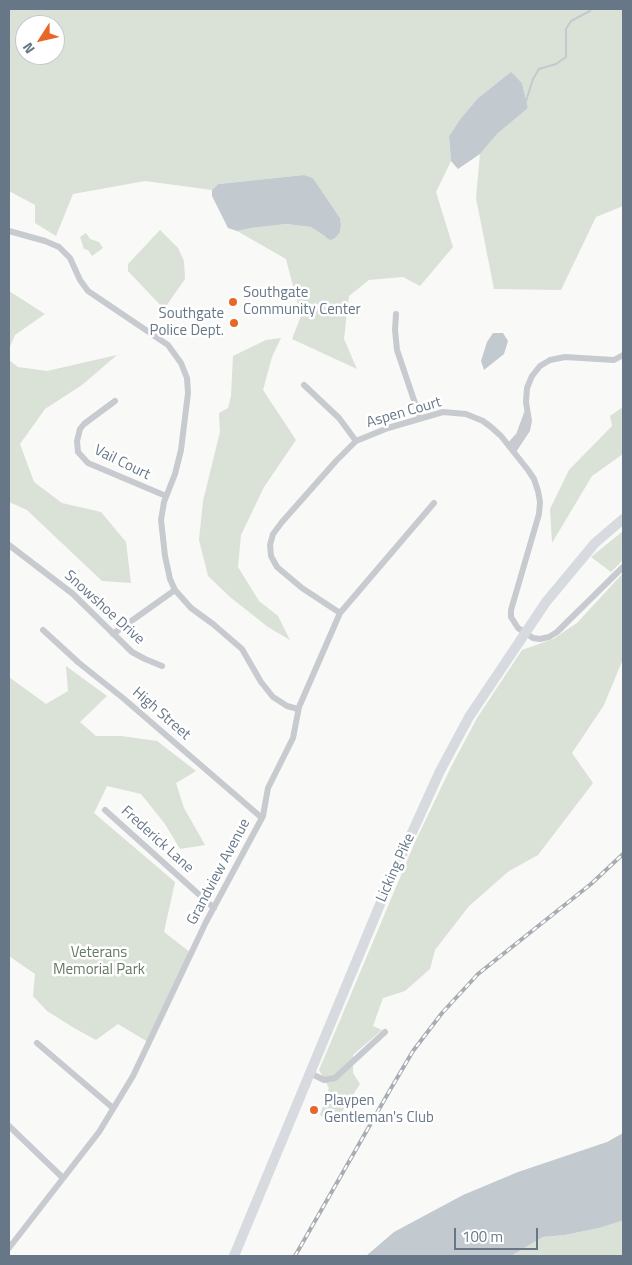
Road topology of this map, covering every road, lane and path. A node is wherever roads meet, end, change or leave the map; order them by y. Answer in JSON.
{"nodes":[{"id":1,"x":9,"y":231,"type":"edge"},
{"id":2,"x":396,"y":314,"type":"dead end"},
{"id":3,"x":623,"y":355,"type":"edge"},
{"id":4,"x":304,"y":385,"type":"dead end"},
{"id":5,"x":115,"y":401,"type":"dead end"},
{"id":6,"x":420,"y":418,"type":"junction"},
{"id":7,"x":356,"y":441,"type":"junction"},
{"id":8,"x":511,"y":449,"type":"junction"},
{"id":9,"x":166,"y":496,"type":"junction"},
{"id":10,"x":434,"y":503,"type":"dead end"},
{"id":11,"x":623,"y":519,"type":"edge"},
{"id":12,"x":9,"y":545,"type":"edge"},
{"id":13,"x":623,"y":567,"type":"edge"},
{"id":14,"x":175,"y":590,"type":"junction"},
{"id":15,"x":340,"y":613,"type":"junction"},
{"id":16,"x":43,"y":630,"type":"dead end"},
{"id":17,"x":113,"y":634,"type":"junction"},
{"id":18,"x":525,"y":634,"type":"junction"},
{"id":19,"x":162,"y":666,"type":"dead end"},
{"id":20,"x":298,"y":709,"type":"junction"},
{"id":21,"x":105,"y":810,"type":"dead end"},
{"id":22,"x":262,"y":818,"type":"junction"},
{"id":23,"x":214,"y":908,"type":"junction"},
{"id":24,"x":385,"y":1032,"type":"dead end"},
{"id":25,"x":37,"y":1043,"type":"dead end"},
{"id":26,"x":310,"y":1073,"type":"junction"},
{"id":27,"x":113,"y":1108,"type":"junction"},
{"id":28,"x":9,"y":1126,"type":"edge"},
{"id":29,"x":62,"y":1177,"type":"junction"},
{"id":30,"x":9,"y":1248,"type":"edge"},
{"id":31,"x":234,"y":1256,"type":"edge"}],
"edges":[{"from":1,"to":9,"type":"street"},
{"from":2,"to":6,"type":"street"},
{"from":3,"to":8,"type":"street"},
{"from":4,"to":7,"type":"street"},
{"from":5,"to":9,"type":"street","name":"Vail Court"},
{"from":6,"to":7,"type":"street","name":"Aspen Court"},
{"from":6,"to":8,"type":"street","name":"Aspen Court"},
{"from":7,"to":15,"type":"street","name":"Aspen Court"},
{"from":8,"to":18,"type":"street","name":"Aspen Court"},
{"from":9,"to":14,"type":"street"},
{"from":10,"to":15,"type":"street","name":"Grandview Avenue"},
{"from":11,"to":18,"type":"main road","name":"Licking Pike"},
{"from":12,"to":17,"type":"street","name":"Snowshoe Drive"},
{"from":13,"to":18,"type":"street"},
{"from":14,"to":17,"type":"street"},
{"from":14,"to":20,"type":"street"},
{"from":15,"to":20,"type":"street","name":"Grandview Avenue"},
{"from":16,"to":22,"type":"street","name":"High Street"},
{"from":17,"to":19,"type":"street","name":"Snowshoe Drive"},
{"from":18,"to":26,"type":"main road","name":"Licking Pike"},
{"from":20,"to":22,"type":"street","name":"Grandview Avenue"},
{"from":21,"to":23,"type":"street","name":"Frederick Lane"},
{"from":22,"to":23,"type":"street","name":"Grandview Avenue"},
{"from":23,"to":27,"type":"street","name":"Grandview Avenue"},
{"from":24,"to":26,"type":"street"},
{"from":25,"to":27,"type":"street"},
{"from":26,"to":31,"type":"main road","name":"Licking Pike"},
{"from":27,"to":29,"type":"street","name":"Grandview Avenue"},
{"from":28,"to":29,"type":"street"},
{"from":29,"to":30,"type":"street","name":"Grandview Avenue"}]}
